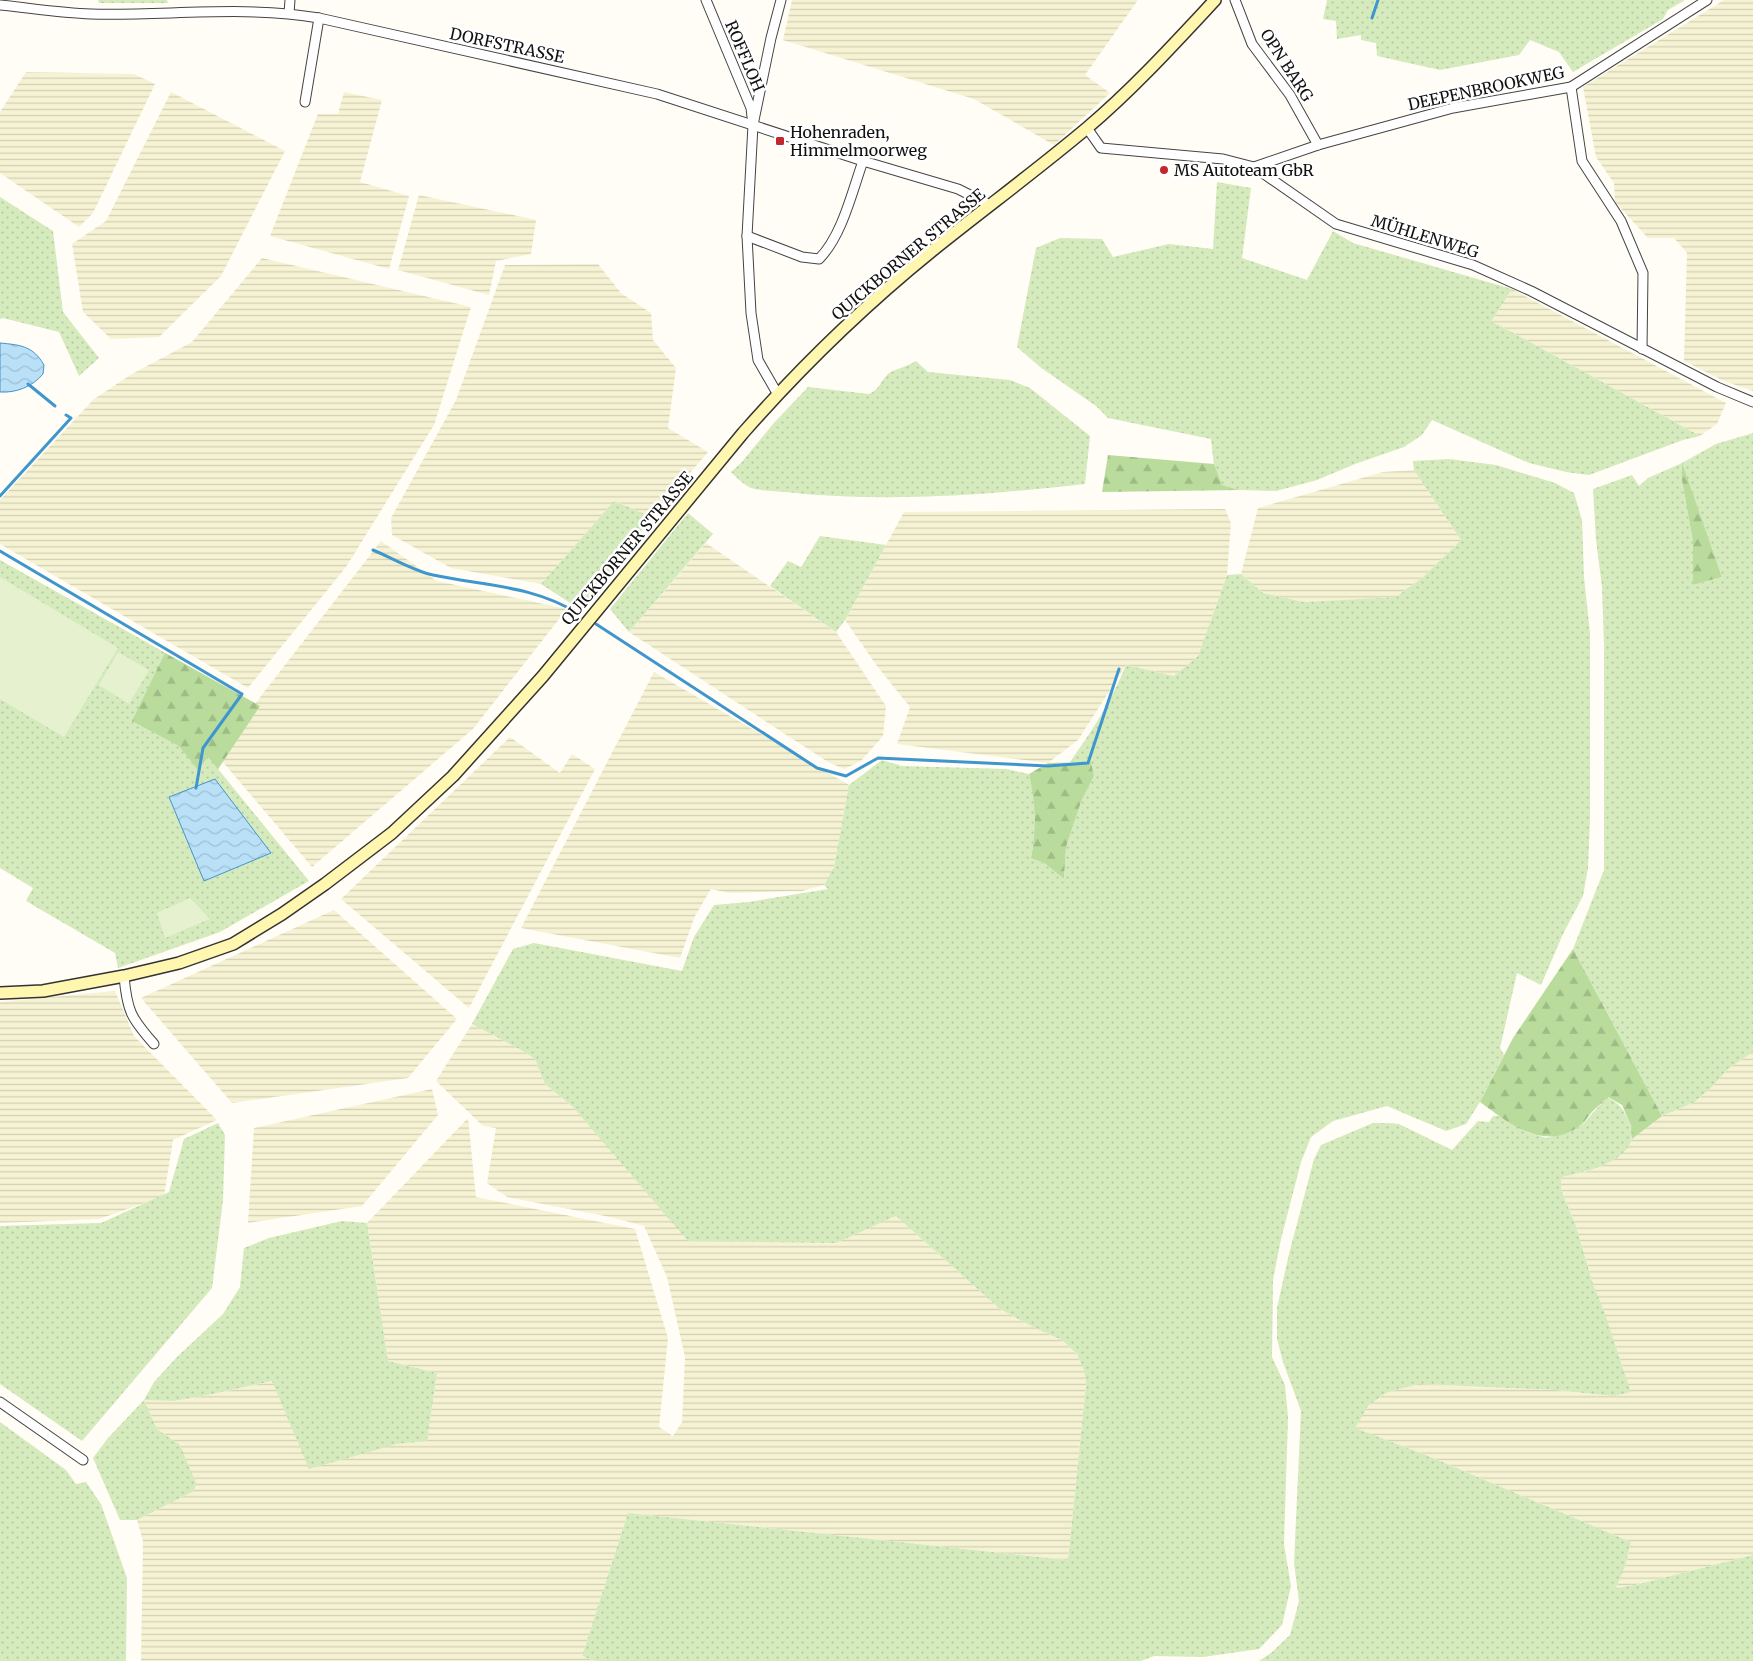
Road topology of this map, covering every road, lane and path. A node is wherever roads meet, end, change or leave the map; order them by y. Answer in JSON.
{"nodes":[{"id":1,"x":290,"y":0,"type":"edge"},
{"id":2,"x":706,"y":0,"type":"edge"},
{"id":3,"x":781,"y":0,"type":"edge"},
{"id":4,"x":1215,"y":0,"type":"edge"},
{"id":5,"x":1235,"y":0,"type":"edge"},
{"id":6,"x":1707,"y":0,"type":"edge"},
{"id":7,"x":0,"y":5,"type":"edge"},
{"id":8,"x":289,"y":13,"type":"junction"},
{"id":9,"x":319,"y":18,"type":"junction"},
{"id":10,"x":1571,"y":87,"type":"junction"},
{"id":11,"x":305,"y":102,"type":"dead end"},
{"id":12,"x":752,"y":125,"type":"junction"},
{"id":13,"x":1087,"y":128,"type":"junction"},
{"id":14,"x":1318,"y":145,"type":"junction"},
{"id":15,"x":863,"y":161,"type":"junction"},
{"id":16,"x":1254,"y":167,"type":"junction"},
{"id":17,"x":990,"y":206,"type":"junction"},
{"id":18,"x":747,"y":236,"type":"junction"},
{"id":19,"x":1642,"y":349,"type":"junction"},
{"id":20,"x":777,"y":393,"type":"junction"},
{"id":21,"x":1753,"y":402,"type":"edge"},
{"id":22,"x":124,"y":976,"type":"junction"},
{"id":23,"x":0,"y":993,"type":"edge"},
{"id":24,"x":154,"y":1044,"type":"dead end"},
{"id":25,"x":0,"y":1402,"type":"edge"},
{"id":26,"x":83,"y":1460,"type":"dead end"}],
"edges":[{"from":1,"to":8,"type":"street"},
{"from":2,"to":12,"type":"street","name":"ROFFLOH"},
{"from":3,"to":12,"type":"street"},
{"from":4,"to":13,"type":"main road","name":"QUICKBORNER STRASSE"},
{"from":5,"to":14,"type":"street","name":"OPN BARG"},
{"from":6,"to":10,"type":"street","name":"DEEPENBROOKWEG"},
{"from":7,"to":8,"type":"street","name":"DORFSTRASSE"},
{"from":8,"to":9,"type":"street","name":"DORFSTRASSE"},
{"from":9,"to":11,"type":"street"},
{"from":9,"to":12,"type":"street","name":"DORFSTRASSE"},
{"from":10,"to":14,"type":"street","name":"DEEPENBROOKWEG"},
{"from":10,"to":19,"type":"street"},
{"from":12,"to":15,"type":"street","name":"DORFSTRASSE"},
{"from":12,"to":18,"type":"street"},
{"from":13,"to":16,"type":"street","name":"MÜHLENWEG"},
{"from":13,"to":17,"type":"main road","name":"QUICKBORNER STRASSE"},
{"from":14,"to":16,"type":"street","name":"DEEPENBROOKWEG"},
{"from":15,"to":17,"type":"street","name":"DORFSTRASSE"},
{"from":15,"to":18,"type":"street"},
{"from":16,"to":19,"type":"street","name":"MÜHLENWEG"},
{"from":17,"to":20,"type":"main road","name":"QUICKBORNER STRASSE"},
{"from":18,"to":20,"type":"street"},
{"from":19,"to":21,"type":"street","name":"MÜHLENWEG"},
{"from":20,"to":22,"type":"main road","name":"QUICKBORNER STRASSE"},
{"from":22,"to":23,"type":"main road","name":"QUICKBORNER STRASSE"},
{"from":22,"to":24,"type":"street"},
{"from":25,"to":26,"type":"street"}]}
